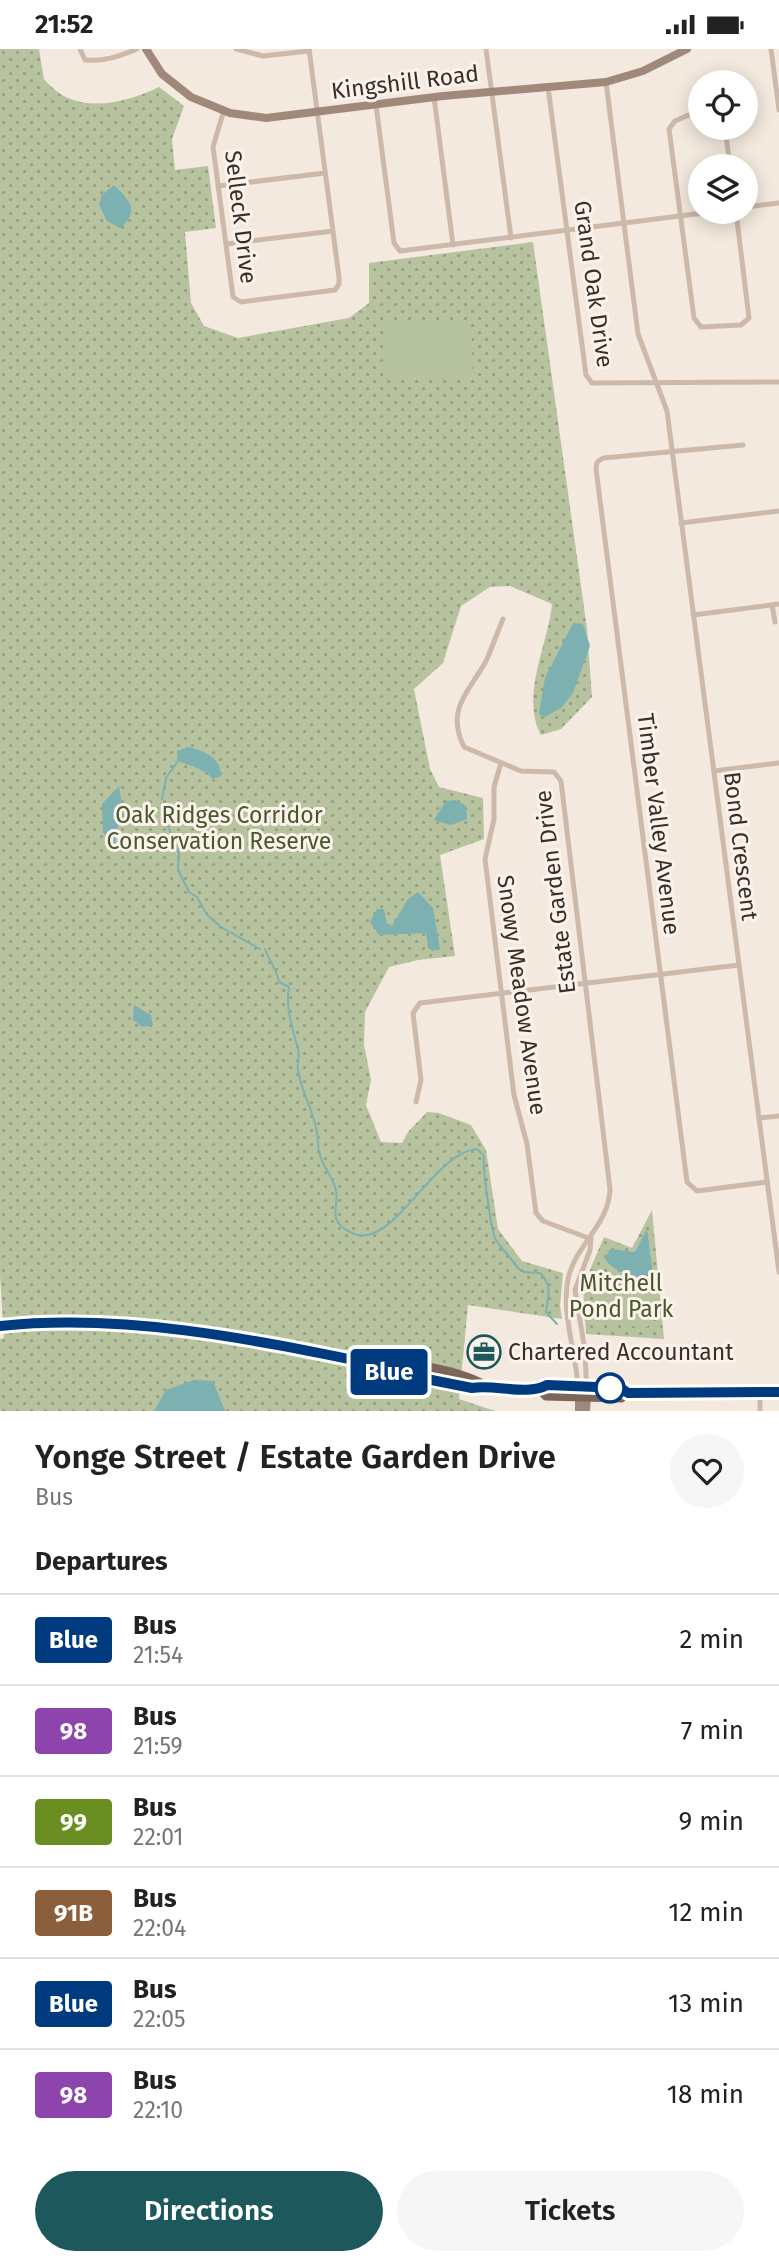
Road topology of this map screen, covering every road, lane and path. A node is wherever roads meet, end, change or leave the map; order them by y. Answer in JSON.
{"nodes":[{"id":1,"x":80,"y":49,"type":"edge"},
{"id":2,"x":138,"y":49,"type":"edge"},
{"id":3,"x":146,"y":49,"type":"edge"},
{"id":4,"x":236,"y":49,"type":"edge"},
{"id":5,"x":486,"y":49,"type":"edge"},
{"id":6,"x":687,"y":49,"type":"edge"},
{"id":7,"x":771,"y":49,"type":"edge"},
{"id":8,"x":309,"y":50,"type":"edge"},
{"id":9,"x":776,"y":71,"type":"edge"},
{"id":10,"x":606,"y":82,"type":"junction"},
{"id":11,"x":548,"y":87,"type":"junction"},
{"id":12,"x":492,"y":92,"type":"junction"},
{"id":13,"x":434,"y":97,"type":"junction"},
{"id":14,"x":376,"y":104,"type":"junction"},
{"id":15,"x":223,"y":110,"type":"junction"},
{"id":16,"x":779,"y":110,"type":"edge"},
{"id":17,"x":318,"y":112,"type":"junction"},
{"id":18,"x":688,"y":116,"type":"edge"},
{"id":19,"x":325,"y":173,"type":"junction"},
{"id":20,"x":218,"y":187,"type":"junction"},
{"id":21,"x":779,"y":203,"type":"edge"},
{"id":22,"x":758,"y":206,"type":"edge"},
{"id":23,"x":688,"y":215,"type":"edge"},
{"id":24,"x":681,"y":216,"type":"junction"},
{"id":25,"x":624,"y":223,"type":"junction"},
{"id":26,"x":738,"y":224,"type":"edge"},
{"id":27,"x":568,"y":230,"type":"junction"},
{"id":28,"x":333,"y":231,"type":"junction"},
{"id":29,"x":511,"y":238,"type":"junction"},
{"id":30,"x":226,"y":244,"type":"junction"},
{"id":31,"x":453,"y":245,"type":"junction"},
{"id":32,"x":779,"y":382,"type":"edge"},
{"id":33,"x":659,"y":383,"type":"junction"},
{"id":34,"x":743,"y":445,"type":"dead end"},
{"id":35,"x":672,"y":450,"type":"junction"},
{"id":36,"x":779,"y":510,"type":"edge"},
{"id":37,"x":681,"y":523,"type":"junction"},
{"id":38,"x":776,"y":605,"type":"edge"},
{"id":39,"x":693,"y":615,"type":"junction"},
{"id":40,"x":503,"y":619,"type":"dead end"},
{"id":41,"x":775,"y":622,"type":"dead end"},
{"id":42,"x":779,"y":762,"type":"edge"},
{"id":43,"x":501,"y":763,"type":"junction"},
{"id":44,"x":713,"y":771,"type":"junction"},
{"id":45,"x":738,"y":965,"type":"junction"},
{"id":46,"x":661,"y":973,"type":"junction"},
{"id":47,"x":583,"y":983,"type":"junction"},
{"id":48,"x":501,"y":994,"type":"junction"},
{"id":49,"x":416,"y":1102,"type":"dead end"},
{"id":50,"x":779,"y":1116,"type":"edge"},
{"id":51,"x":759,"y":1118,"type":"junction"},
{"id":52,"x":767,"y":1182,"type":"junction"},
{"id":53,"x":591,"y":1239,"type":"junction"},
{"id":54,"x":779,"y":1272,"type":"edge"},
{"id":55,"x":0,"y":1326,"type":"edge"},
{"id":56,"x":585,"y":1351,"type":"junction"},
{"id":57,"x":574,"y":1353,"type":"junction"},
{"id":58,"x":583,"y":1392,"type":"junction"},
{"id":59,"x":760,"y":1392,"type":"junction"},
{"id":60,"x":779,"y":1392,"type":"edge"},
{"id":61,"x":579,"y":1411,"type":"edge"},
{"id":62,"x":586,"y":1411,"type":"edge"},
{"id":63,"x":760,"y":1411,"type":"edge"}],
"edges":[{"from":1,"to":2,"type":"street"},
{"from":3,"to":15,"type":"street","name":"Kingshill Road"},
{"from":4,"to":8,"type":"street"},
{"from":5,"to":12,"type":"street"},
{"from":6,"to":10,"type":"street","name":"Kingshill Road"},
{"from":7,"to":9,"type":"street"},
{"from":8,"to":17,"type":"street","name":"Selleck Drive"},
{"from":9,"to":16,"type":"street"},
{"from":10,"to":11,"type":"street","name":"Kingshill Road"},
{"from":10,"to":25,"type":"street","name":"Bond Crescent"},
{"from":11,"to":12,"type":"street","name":"Kingshill Road"},
{"from":11,"to":27,"type":"street","name":"Grand Oak Drive"},
{"from":12,"to":13,"type":"street","name":"Kingshill Road"},
{"from":12,"to":29,"type":"street"},
{"from":13,"to":14,"type":"street","name":"Kingshill Road"},
{"from":13,"to":31,"type":"street"},
{"from":14,"to":17,"type":"street","name":"Kingshill Road"},
{"from":14,"to":31,"type":"street"},
{"from":15,"to":17,"type":"street","name":"Kingshill Road"},
{"from":15,"to":20,"type":"street","name":"Selleck Drive"},
{"from":17,"to":19,"type":"street","name":"Selleck Drive"},
{"from":18,"to":24,"type":"street"},
{"from":19,"to":20,"type":"street"},
{"from":19,"to":28,"type":"street","name":"Selleck Drive"},
{"from":20,"to":30,"type":"street","name":"Selleck Drive"},
{"from":21,"to":22,"type":"street"},
{"from":23,"to":24,"type":"street"},
{"from":24,"to":25,"type":"street"},
{"from":24,"to":26,"type":"street"},
{"from":25,"to":27,"type":"street"},
{"from":25,"to":33,"type":"street","name":"Bond Crescent"},
{"from":27,"to":29,"type":"street"},
{"from":27,"to":33,"type":"street","name":"Grand Oak Drive"},
{"from":28,"to":30,"type":"street"},
{"from":28,"to":30,"type":"street","name":"Selleck Drive"},
{"from":29,"to":31,"type":"street"},
{"from":32,"to":33,"type":"street","name":"Grand Oak Drive"},
{"from":33,"to":35,"type":"street","name":"Bond Crescent"},
{"from":34,"to":35,"type":"street"},
{"from":35,"to":37,"type":"street","name":"Bond Crescent"},
{"from":35,"to":46,"type":"street","name":"Timber Valley Avenue"},
{"from":36,"to":37,"type":"street"},
{"from":37,"to":39,"type":"street","name":"Bond Crescent"},
{"from":38,"to":39,"type":"street"},
{"from":38,"to":41,"type":"street"},
{"from":39,"to":44,"type":"street","name":"Bond Crescent"},
{"from":40,"to":43,"type":"street","name":"Estate Garden Drive"},
{"from":42,"to":44,"type":"street"},
{"from":43,"to":47,"type":"street","name":"Estate Garden Drive"},
{"from":43,"to":48,"type":"street","name":"Snowy Meadow Avenue"},
{"from":44,"to":45,"type":"street","name":"Bond Crescent"},
{"from":45,"to":46,"type":"street"},
{"from":45,"to":51,"type":"street","name":"Bond Crescent"},
{"from":46,"to":47,"type":"street"},
{"from":46,"to":52,"type":"street","name":"Timber Valley Avenue"},
{"from":47,"to":48,"type":"street"},
{"from":47,"to":53,"type":"street","name":"Estate Garden Drive"},
{"from":48,"to":49,"type":"street"},
{"from":48,"to":53,"type":"street","name":"Snowy Meadow Avenue"},
{"from":50,"to":51,"type":"street"},
{"from":51,"to":52,"type":"street","name":"Bond Crescent"},
{"from":52,"to":54,"type":"street","name":"Bond Crescent"},
{"from":53,"to":56,"type":"street","name":"Estate Garden Drive"},
{"from":53,"to":57,"type":"street","name":"Estate Garden Drive"},
{"from":55,"to":58,"type":"main road"},
{"from":56,"to":57,"type":"street"},
{"from":56,"to":58,"type":"street","name":"Estate Garden Drive"},
{"from":57,"to":58,"type":"street","name":"Estate Garden Drive"},
{"from":58,"to":59,"type":"main road"},
{"from":58,"to":61,"type":"street"},
{"from":58,"to":62,"type":"street"},
{"from":59,"to":60,"type":"main road"},
{"from":59,"to":63,"type":"street"}]}
